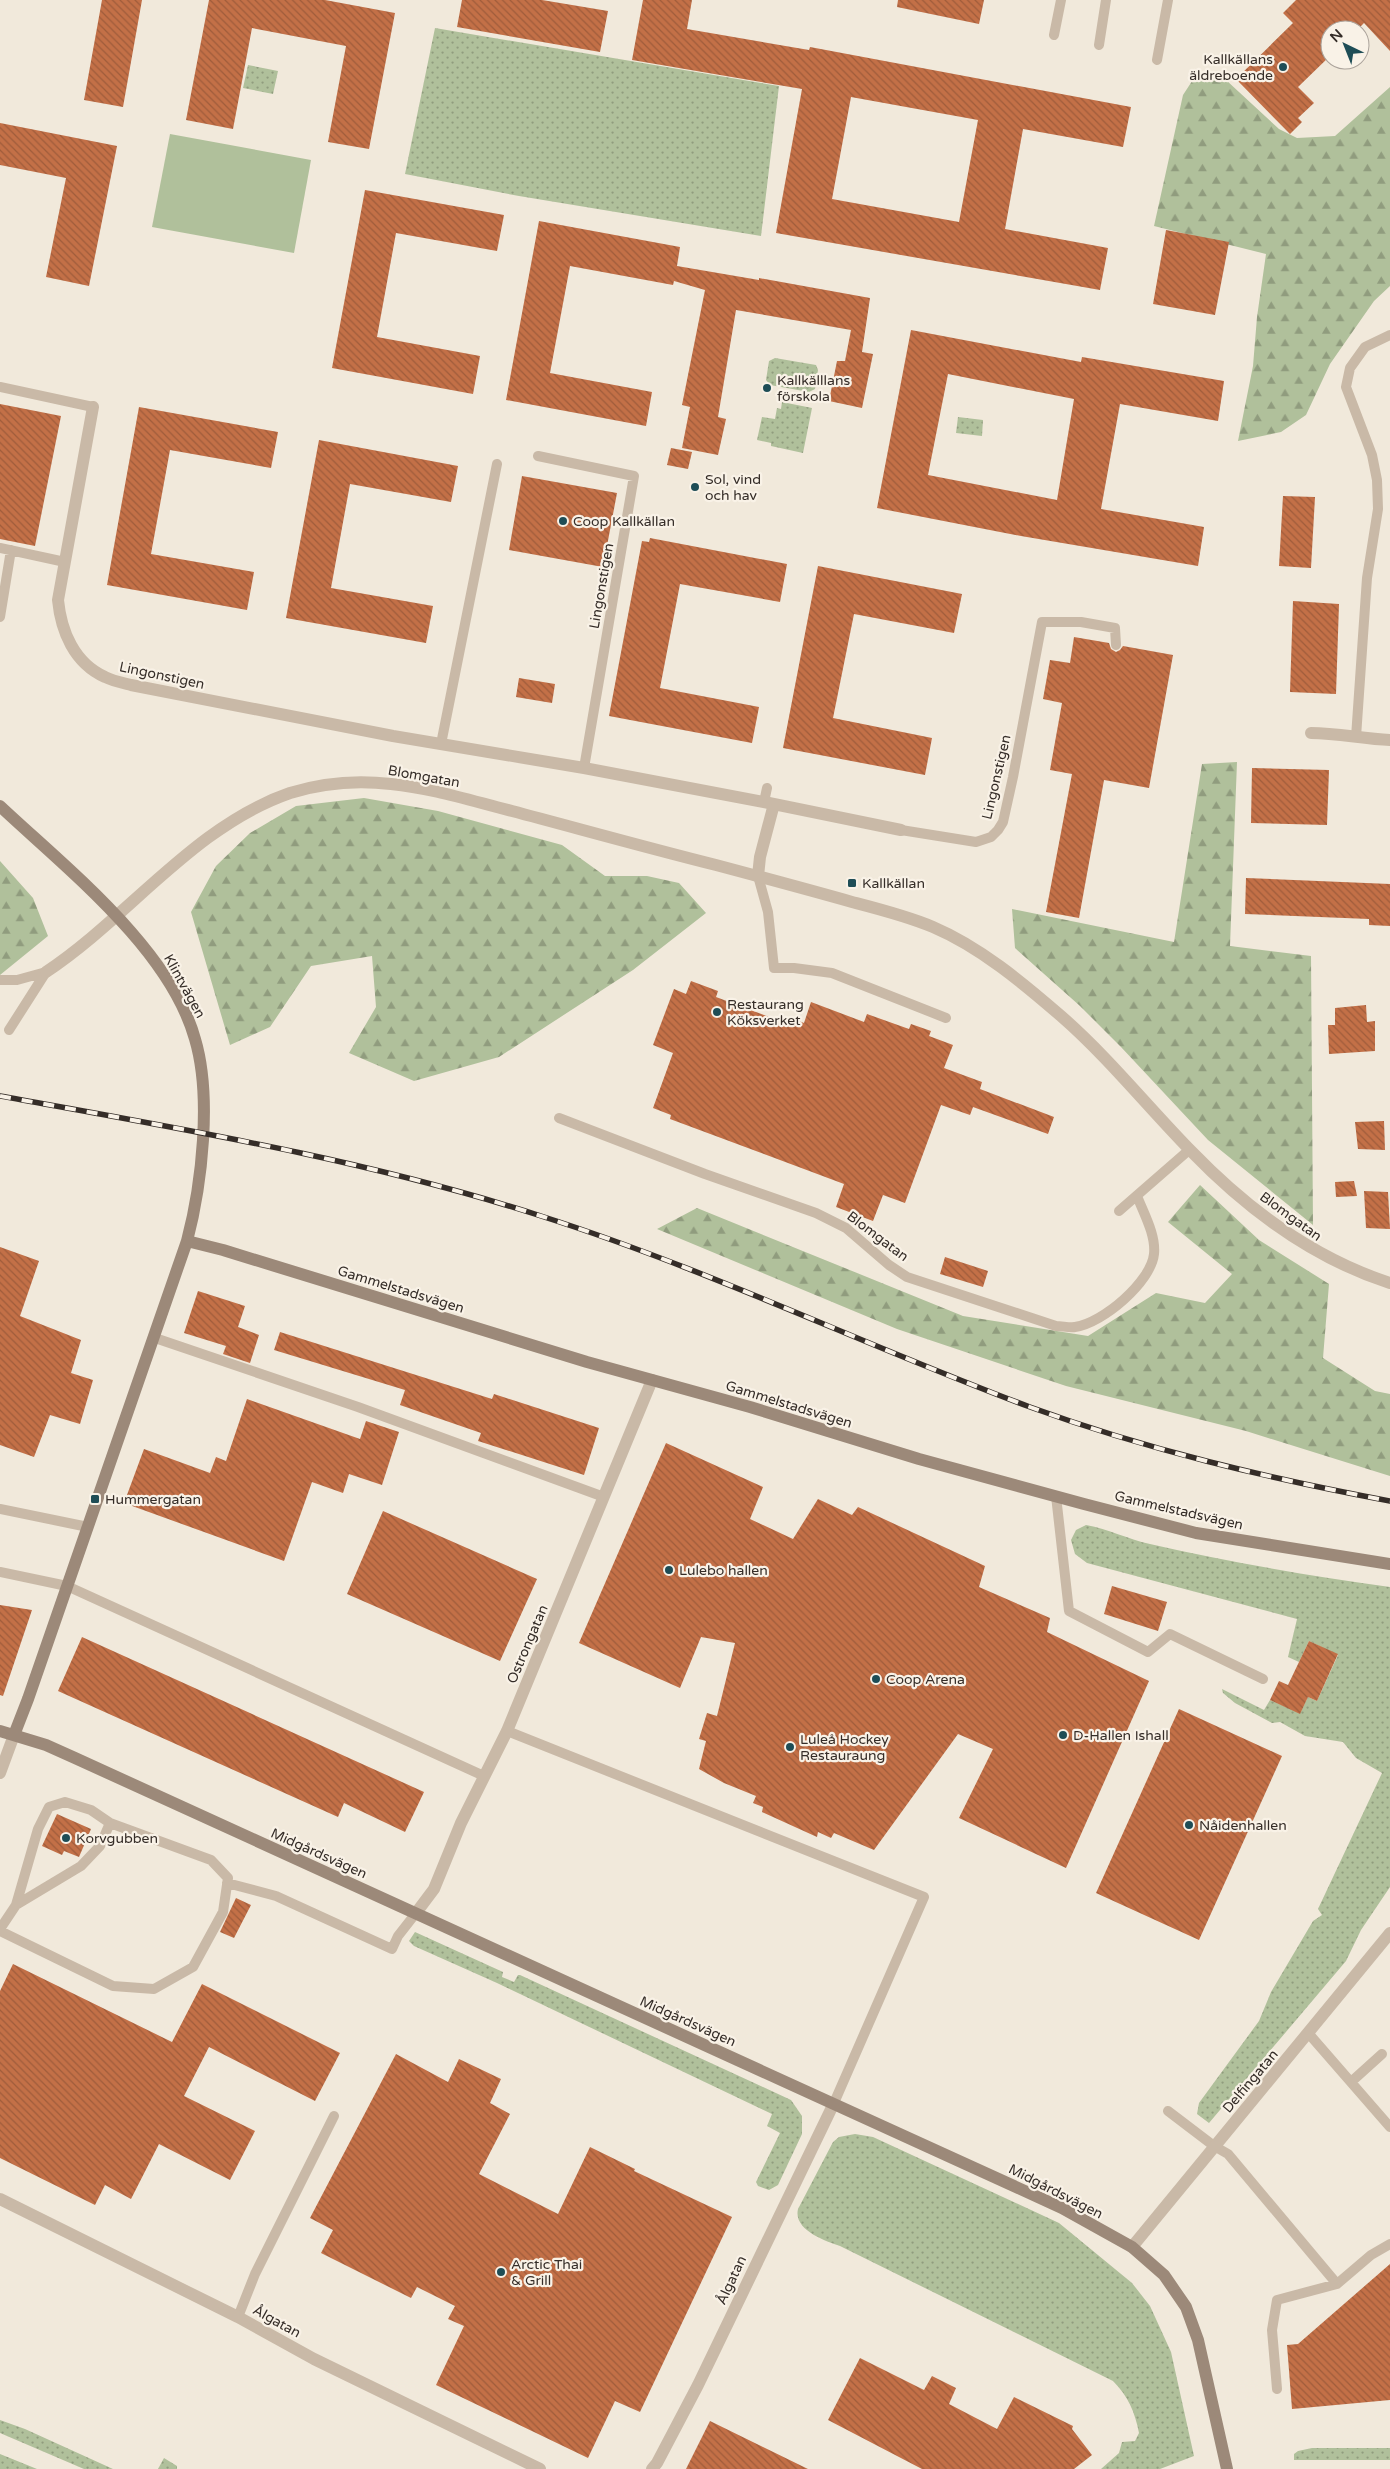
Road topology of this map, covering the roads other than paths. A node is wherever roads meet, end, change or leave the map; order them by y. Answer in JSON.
{"nodes":[{"id":1,"x":1061,"y":0,"type":"edge"},
{"id":2,"x":1106,"y":0,"type":"edge"},
{"id":3,"x":1168,"y":0,"type":"edge"},
{"id":4,"x":1054,"y":35,"type":"dead end"},
{"id":5,"x":1099,"y":45,"type":"dead end"},
{"id":6,"x":1157,"y":60,"type":"dead end"},
{"id":7,"x":1390,"y":335,"type":"edge"},
{"id":8,"x":0,"y":387,"type":"edge"},
{"id":9,"x":92,"y":407,"type":"joint"},
{"id":10,"x":538,"y":456,"type":"dead end"},
{"id":11,"x":497,"y":464,"type":"dead end"},
{"id":12,"x":0,"y":548,"type":"edge"},
{"id":13,"x":11,"y":550,"type":"junction"},
{"id":14,"x":65,"y":562,"type":"junction"},
{"id":15,"x":0,"y":617,"type":"edge"},
{"id":16,"x":1116,"y":645,"type":"dead end"},
{"id":17,"x":1311,"y":733,"type":"dead end"},
{"id":18,"x":1356,"y":737,"type":"junction"},
{"id":19,"x":1390,"y":740,"type":"edge"},
{"id":20,"x":441,"y":744,"type":"junction"},
{"id":21,"x":584,"y":768,"type":"junction"},
{"id":22,"x":767,"y":788,"type":"dead end"},
{"id":23,"x":769,"y":803,"type":"junction"},
{"id":24,"x":0,"y":806,"type":"edge"},
{"id":25,"x":901,"y":830,"type":"joint"},
{"id":26,"x":758,"y":876,"type":"junction"},
{"id":27,"x":117,"y":917,"type":"junction"},
{"id":28,"x":46,"y":972,"type":"junction"},
{"id":29,"x":0,"y":980,"type":"edge"},
{"id":30,"x":946,"y":1018,"type":"dead end"},
{"id":31,"x":9,"y":1030,"type":"dead end"},
{"id":32,"x":559,"y":1118,"type":"dead end"},
{"id":33,"x":1189,"y":1150,"type":"junction"},
{"id":34,"x":1137,"y":1196,"type":"junction"},
{"id":35,"x":1119,"y":1211,"type":"dead end"},
{"id":36,"x":187,"y":1241,"type":"junction"},
{"id":37,"x":1390,"y":1283,"type":"edge"},
{"id":38,"x":155,"y":1338,"type":"junction"},
{"id":39,"x":652,"y":1380,"type":"junction"},
{"id":40,"x":604,"y":1496,"type":"junction"},
{"id":41,"x":1056,"y":1496,"type":"junction"},
{"id":42,"x":0,"y":1509,"type":"edge"},
{"id":43,"x":88,"y":1527,"type":"junction"},
{"id":44,"x":1390,"y":1564,"type":"edge"},
{"id":45,"x":0,"y":1572,"type":"edge"},
{"id":46,"x":67,"y":1586,"type":"junction"},
{"id":47,"x":1263,"y":1679,"type":"dead end"},
{"id":48,"x":0,"y":1731,"type":"edge"},
{"id":49,"x":507,"y":1731,"type":"junction"},
{"id":50,"x":14,"y":1735,"type":"junction"},
{"id":51,"x":0,"y":1773,"type":"edge"},
{"id":52,"x":484,"y":1776,"type":"junction"},
{"id":53,"x":110,"y":1823,"type":"junction"},
{"id":54,"x":227,"y":1883,"type":"junction"},
{"id":55,"x":16,"y":1905,"type":"junction"},
{"id":56,"x":416,"y":1913,"type":"junction"},
{"id":57,"x":0,"y":1930,"type":"edge"},
{"id":58,"x":1390,"y":1933,"type":"edge"},
{"id":59,"x":1309,"y":2034,"type":"junction"},
{"id":60,"x":1382,"y":2054,"type":"dead end"},
{"id":61,"x":1351,"y":2082,"type":"junction"},
{"id":62,"x":834,"y":2103,"type":"junction"},
{"id":63,"x":1168,"y":2110,"type":"dead end"},
{"id":64,"x":334,"y":2116,"type":"dead end"},
{"id":65,"x":1390,"y":2126,"type":"edge"},
{"id":66,"x":1214,"y":2146,"type":"junction"},
{"id":67,"x":0,"y":2198,"type":"edge"},
{"id":68,"x":1390,"y":2244,"type":"edge"},
{"id":69,"x":1132,"y":2247,"type":"junction"},
{"id":70,"x":1337,"y":2284,"type":"junction"},
{"id":71,"x":238,"y":2317,"type":"junction"},
{"id":72,"x":1277,"y":2389,"type":"dead end"},
{"id":73,"x":540,"y":2469,"type":"edge"},
{"id":74,"x":652,"y":2469,"type":"edge"},
{"id":75,"x":1227,"y":2469,"type":"edge"}],
"edges":[{"from":1,"to":4,"type":"lane"},
{"from":2,"to":5,"type":"lane"},
{"from":3,"to":6,"type":"lane"},
{"from":7,"to":18,"type":"lane"},
{"from":8,"to":9,"type":"lane"},
{"from":9,"to":14,"type":"street","name":"Lingonstigen"},
{"from":10,"to":21,"type":"lane","name":"Lingonstigen"},
{"from":11,"to":20,"type":"lane"},
{"from":12,"to":13,"type":"lane"},
{"from":13,"to":14,"type":"lane"},
{"from":13,"to":15,"type":"lane"},
{"from":14,"to":20,"type":"street","name":"Lingonstigen"},
{"from":16,"to":25,"type":"lane","name":"Lingonstigen"},
{"from":17,"to":18,"type":"street"},
{"from":18,"to":19,"type":"street"},
{"from":20,"to":21,"type":"street","name":"Lingonstigen"},
{"from":21,"to":23,"type":"street","name":"Lingonstigen"},
{"from":22,"to":23,"type":"lane"},
{"from":23,"to":25,"type":"street","name":"Lingonstigen"},
{"from":23,"to":26,"type":"street"},
{"from":24,"to":27,"type":"street","name":"Klintvägen"},
{"from":26,"to":27,"type":"street","name":"Blomgatan"},
{"from":26,"to":30,"type":"lane"},
{"from":26,"to":33,"type":"street","name":"Blomgatan"},
{"from":27,"to":28,"type":"street","name":"Blomgatan"},
{"from":27,"to":36,"type":"street","name":"Klintvägen"},
{"from":28,"to":29,"type":"lane"},
{"from":28,"to":31,"type":"lane"},
{"from":32,"to":34,"type":"lane","name":"Blomgatan"},
{"from":33,"to":34,"type":"lane"},
{"from":33,"to":37,"type":"street","name":"Blomgatan"},
{"from":34,"to":35,"type":"lane"},
{"from":36,"to":38,"type":"street"},
{"from":36,"to":39,"type":"street","name":"Gammelstadsvägen"},
{"from":38,"to":40,"type":"lane"},
{"from":38,"to":43,"type":"street"},
{"from":39,"to":40,"type":"street","name":"Ostrongatan"},
{"from":39,"to":41,"type":"street","name":"Gammelstadsvägen"},
{"from":40,"to":49,"type":"street","name":"Ostrongatan"},
{"from":41,"to":44,"type":"street","name":"Gammelstadsvägen"},
{"from":41,"to":47,"type":"lane"},
{"from":42,"to":43,"type":"lane"},
{"from":43,"to":46,"type":"street"},
{"from":45,"to":46,"type":"lane"},
{"from":46,"to":50,"type":"street"},
{"from":46,"to":52,"type":"lane"},
{"from":48,"to":50,"type":"street","name":"Midgårdsvägen"},
{"from":49,"to":52,"type":"street","name":"Ostrongatan"},
{"from":49,"to":62,"type":"lane"},
{"from":50,"to":51,"type":"street"},
{"from":50,"to":56,"type":"street","name":"Midgårdsvägen"},
{"from":52,"to":56,"type":"street","name":"Ostrongatan"},
{"from":53,"to":54,"type":"lane"},
{"from":53,"to":55,"type":"lane"},
{"from":53,"to":55,"type":"lane"},
{"from":54,"to":56,"type":"lane"},
{"from":54,"to":57,"type":"lane"},
{"from":55,"to":57,"type":"lane"},
{"from":56,"to":62,"type":"street","name":"Midgårdsvägen"},
{"from":58,"to":59,"type":"street","name":"Delfingatan"},
{"from":59,"to":61,"type":"lane"},
{"from":59,"to":66,"type":"street","name":"Delfingatan"},
{"from":60,"to":61,"type":"lane"},
{"from":61,"to":65,"type":"lane"},
{"from":62,"to":69,"type":"street","name":"Midgårdsvägen"},
{"from":62,"to":74,"type":"street","name":"Ålgatan"},
{"from":63,"to":66,"type":"lane"},
{"from":64,"to":71,"type":"lane"},
{"from":66,"to":69,"type":"street","name":"Delfingatan"},
{"from":66,"to":70,"type":"lane"},
{"from":67,"to":71,"type":"street","name":"Ålgatan"},
{"from":68,"to":70,"type":"lane"},
{"from":69,"to":75,"type":"street","name":"Midgårdsvägen"},
{"from":70,"to":72,"type":"lane"},
{"from":71,"to":73,"type":"street","name":"Ålgatan"}]}
